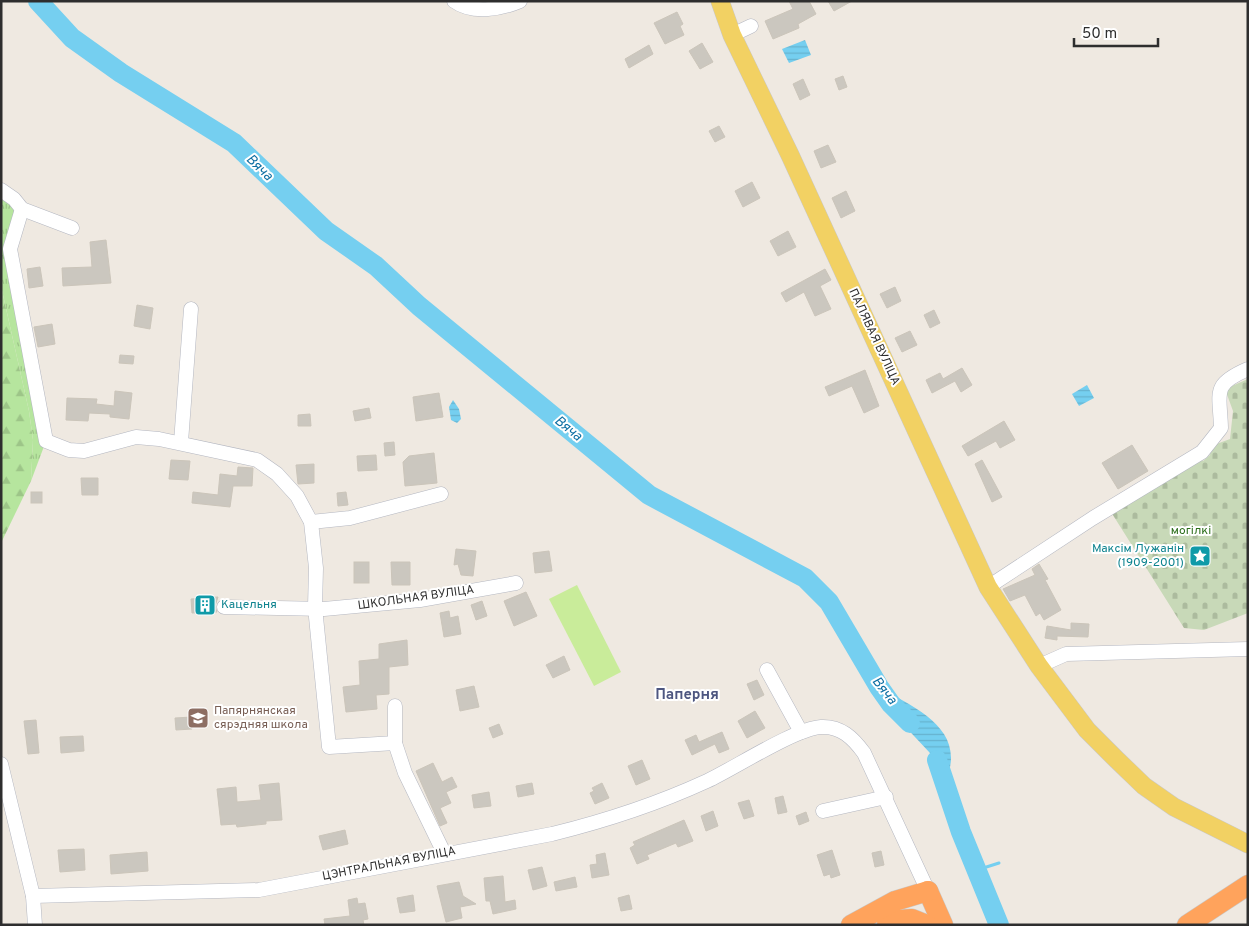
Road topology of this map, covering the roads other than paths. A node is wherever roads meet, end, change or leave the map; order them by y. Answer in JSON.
{"nodes":[{"id":1,"x":454,"y":1,"type":"edge"},
{"id":2,"x":520,"y":1,"type":"edge"},
{"id":3,"x":720,"y":1,"type":"edge"},
{"id":4,"x":751,"y":26,"type":"dead end"},
{"id":5,"x":732,"y":35,"type":"junction"},
{"id":6,"x":1,"y":190,"type":"edge"},
{"id":7,"x":22,"y":208,"type":"junction"},
{"id":8,"x":72,"y":228,"type":"dead end"},
{"id":9,"x":191,"y":309,"type":"dead end"},
{"id":10,"x":1248,"y":369,"type":"edge"},
{"id":11,"x":181,"y":442,"type":"junction"},
{"id":12,"x":441,"y":494,"type":"dead end"},
{"id":13,"x":311,"y":522,"type":"junction"},
{"id":14,"x":516,"y":583,"type":"dead end"},
{"id":15,"x":988,"y":588,"type":"junction"},
{"id":16,"x":224,"y":607,"type":"dead end"},
{"id":17,"x":315,"y":607,"type":"junction"},
{"id":18,"x":1247,"y":646,"type":"edge"},
{"id":19,"x":1039,"y":666,"type":"junction"},
{"id":20,"x":767,"y":670,"type":"dead end"},
{"id":21,"x":395,"y":706,"type":"dead end"},
{"id":22,"x":801,"y":732,"type":"junction"},
{"id":23,"x":395,"y":743,"type":"junction"},
{"id":24,"x":1,"y":764,"type":"edge"},
{"id":25,"x":886,"y":797,"type":"junction"},
{"id":26,"x":823,"y":811,"type":"dead end"},
{"id":27,"x":1248,"y":844,"type":"edge"},
{"id":28,"x":444,"y":853,"type":"junction"},
{"id":29,"x":1248,"y":885,"type":"edge"},
{"id":30,"x":928,"y":891,"type":"junction"},
{"id":31,"x":33,"y":896,"type":"junction"},
{"id":32,"x":884,"y":923,"type":"edge"},
{"id":33,"x":35,"y":925,"type":"edge"},
{"id":34,"x":851,"y":925,"type":"edge"},
{"id":35,"x":927,"y":925,"type":"edge"},
{"id":36,"x":943,"y":925,"type":"edge"},
{"id":37,"x":1187,"y":925,"type":"edge"}],
"edges":[{"from":1,"to":2,"type":"street"},
{"from":3,"to":5,"type":"main road","name":"ПАЛЯВАЯ ВУЛІЦА"},
{"from":4,"to":5,"type":"street"},
{"from":5,"to":15,"type":"main road","name":"ПАЛЯВАЯ ВУЛІЦА"},
{"from":6,"to":7,"type":"street"},
{"from":7,"to":8,"type":"street"},
{"from":7,"to":11,"type":"street"},
{"from":9,"to":11,"type":"street"},
{"from":10,"to":15,"type":"street"},
{"from":11,"to":13,"type":"street"},
{"from":12,"to":13,"type":"street"},
{"from":13,"to":17,"type":"street"},
{"from":14,"to":17,"type":"street","name":"ШКОЛЬНАЯ ВУЛІЦА"},
{"from":15,"to":19,"type":"main road","name":"ПАЛЯВАЯ ВУЛІЦА"},
{"from":16,"to":17,"type":"street","name":"ШКОЛЬНАЯ ВУЛІЦА"},
{"from":17,"to":23,"type":"street"},
{"from":18,"to":19,"type":"street"},
{"from":19,"to":27,"type":"main road","name":"ПАЛЯВАЯ ВУЛІЦА"},
{"from":20,"to":22,"type":"street"},
{"from":21,"to":23,"type":"street"},
{"from":22,"to":25,"type":"street","name":"ЦЭНТРАЛЬНАЯ ВУЛІЦА"},
{"from":22,"to":28,"type":"street","name":"ЦЭНТРАЛЬНАЯ ВУЛІЦА"},
{"from":23,"to":28,"type":"street"},
{"from":24,"to":31,"type":"street"},
{"from":25,"to":26,"type":"street"},
{"from":25,"to":30,"type":"street"},
{"from":28,"to":31,"type":"street","name":"ЦЭНТРАЛЬНАЯ ВУЛІЦА"},
{"from":29,"to":37,"type":"highway"},
{"from":30,"to":32,"type":"highway"},
{"from":30,"to":34,"type":"highway"},
{"from":30,"to":36,"type":"highway"},
{"from":31,"to":33,"type":"street"},
{"from":32,"to":35,"type":"highway"}]}
